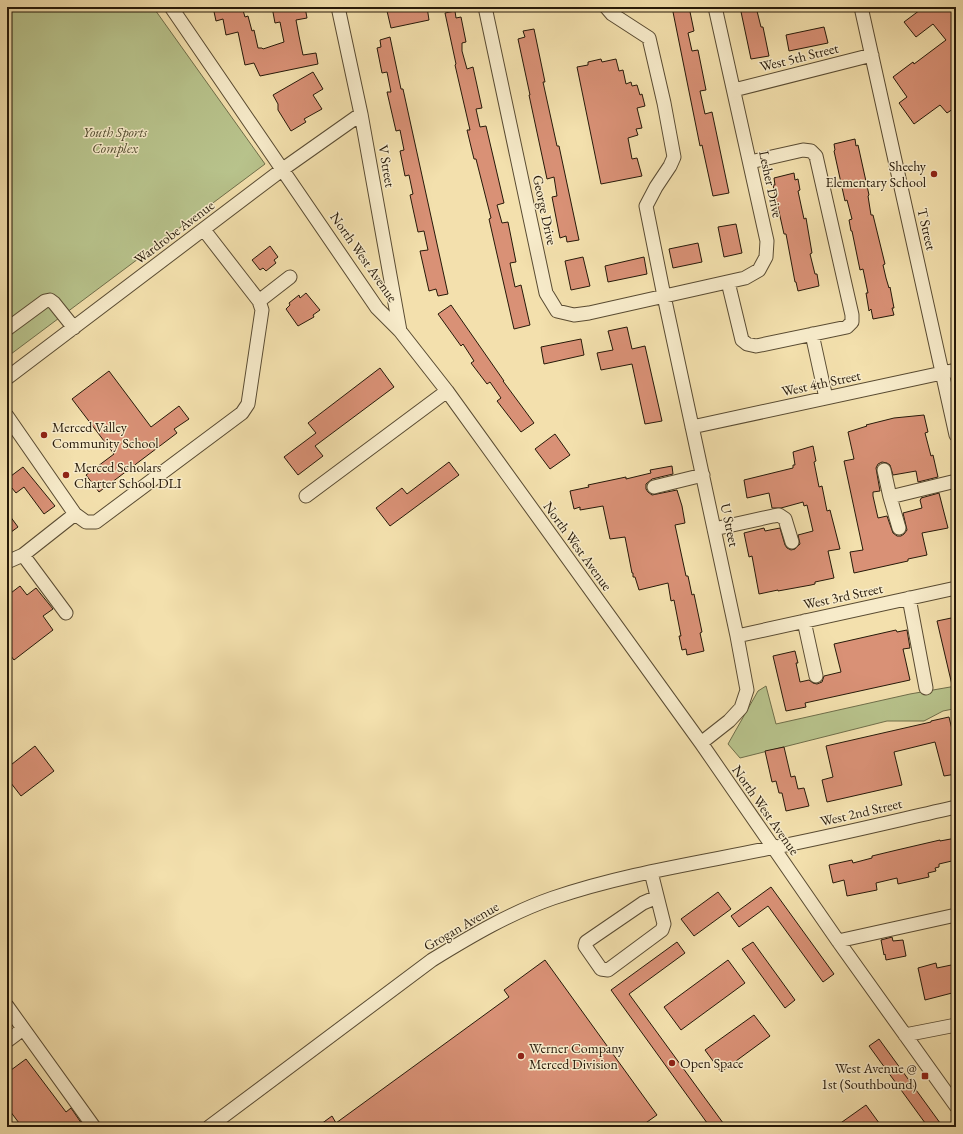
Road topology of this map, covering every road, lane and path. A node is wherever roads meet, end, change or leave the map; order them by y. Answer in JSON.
{"nodes":[{"id":1,"x":171,"y":7,"type":"edge"},
{"id":2,"x":338,"y":7,"type":"edge"},
{"id":3,"x":485,"y":7,"type":"edge"},
{"id":4,"x":606,"y":7,"type":"edge"},
{"id":5,"x":716,"y":7,"type":"edge"},
{"id":6,"x":861,"y":7,"type":"edge"},
{"id":7,"x":872,"y":56,"type":"junction"},
{"id":8,"x":734,"y":90,"type":"junction"},
{"id":9,"x":361,"y":114,"type":"junction"},
{"id":10,"x":750,"y":162,"type":"junction"},
{"id":11,"x":283,"y":169,"type":"junction"},
{"id":12,"x":204,"y":230,"type":"junction"},
{"id":13,"x":290,"y":277,"type":"dead end"},
{"id":14,"x":728,"y":282,"type":"junction"},
{"id":15,"x":664,"y":296,"type":"junction"},
{"id":16,"x":259,"y":301,"type":"junction"},
{"id":17,"x":74,"y":328,"type":"junction"},
{"id":18,"x":7,"y":329,"type":"edge"},
{"id":19,"x":400,"y":331,"type":"junction"},
{"id":20,"x":812,"y":334,"type":"junction"},
{"id":21,"x":956,"y":370,"type":"edge"},
{"id":22,"x":942,"y":373,"type":"junction"},
{"id":23,"x":7,"y":378,"type":"edge"},
{"id":24,"x":447,"y":391,"type":"junction"},
{"id":25,"x":826,"y":398,"type":"junction"},
{"id":26,"x":7,"y":416,"type":"edge"},
{"id":27,"x":692,"y":427,"type":"junction"},
{"id":28,"x":956,"y":435,"type":"edge"},
{"id":29,"x":884,"y":470,"type":"dead end"},
{"id":30,"x":703,"y":475,"type":"junction"},
{"id":31,"x":956,"y":481,"type":"edge"},
{"id":32,"x":654,"y":487,"type":"dead end"},
{"id":33,"x":306,"y":496,"type":"dead end"},
{"id":34,"x":890,"y":497,"type":"junction"},
{"id":35,"x":75,"y":514,"type":"junction"},
{"id":36,"x":899,"y":528,"type":"dead end"},
{"id":37,"x":714,"y":529,"type":"junction"},
{"id":38,"x":792,"y":542,"type":"dead end"},
{"id":39,"x":23,"y":555,"type":"junction"},
{"id":40,"x":7,"y":562,"type":"edge"},
{"id":41,"x":956,"y":588,"type":"edge"},
{"id":42,"x":908,"y":598,"type":"junction"},
{"id":43,"x":66,"y":613,"type":"dead end"},
{"id":44,"x":804,"y":621,"type":"junction"},
{"id":45,"x":737,"y":636,"type":"junction"},
{"id":46,"x":816,"y":676,"type":"dead end"},
{"id":47,"x":926,"y":688,"type":"dead end"},
{"id":48,"x":701,"y":743,"type":"junction"},
{"id":49,"x":956,"y":807,"type":"edge"},
{"id":50,"x":773,"y":848,"type":"junction"},
{"id":51,"x":651,"y":872,"type":"junction"},
{"id":52,"x":657,"y":897,"type":"junction"},
{"id":53,"x":956,"y":915,"type":"edge"},
{"id":54,"x":838,"y":941,"type":"junction"},
{"id":55,"x":7,"y":1006,"type":"edge"},
{"id":56,"x":956,"y":1026,"type":"edge"},
{"id":57,"x":23,"y":1029,"type":"junction"},
{"id":58,"x":905,"y":1035,"type":"junction"},
{"id":59,"x":7,"y":1041,"type":"edge"},
{"id":60,"x":956,"y":1106,"type":"edge"},
{"id":61,"x":94,"y":1127,"type":"edge"},
{"id":62,"x":209,"y":1127,"type":"edge"}],
"edges":[{"from":1,"to":11,"type":"street","name":"North West Avenue"},
{"from":2,"to":9,"type":"street","name":"V Street"},
{"from":3,"to":15,"type":"street","name":"George Drive"},
{"from":4,"to":15,"type":"street","name":"U Street"},
{"from":5,"to":8,"type":"street","name":"Lesher Drive"},
{"from":6,"to":7,"type":"street","name":"T Street"},
{"from":7,"to":8,"type":"street","name":"West 5th Street"},
{"from":7,"to":22,"type":"street","name":"T Street"},
{"from":8,"to":10,"type":"street","name":"Lesher Drive"},
{"from":9,"to":11,"type":"street","name":"Wardrobe Avenue"},
{"from":9,"to":19,"type":"street","name":"V Street"},
{"from":10,"to":14,"type":"street","name":"Lesher Drive"},
{"from":10,"to":20,"type":"street"},
{"from":11,"to":12,"type":"street","name":"Wardrobe Avenue"},
{"from":11,"to":19,"type":"street","name":"North West Avenue"},
{"from":12,"to":16,"type":"street"},
{"from":12,"to":17,"type":"street","name":"Wardrobe Avenue"},
{"from":13,"to":16,"type":"street"},
{"from":14,"to":15,"type":"street","name":"Lesher Drive"},
{"from":14,"to":20,"type":"street"},
{"from":15,"to":27,"type":"street","name":"U Street"},
{"from":16,"to":35,"type":"street"},
{"from":17,"to":18,"type":"street"},
{"from":17,"to":23,"type":"street","name":"Wardrobe Avenue"},
{"from":19,"to":24,"type":"street","name":"North West Avenue"},
{"from":20,"to":25,"type":"street"},
{"from":21,"to":22,"type":"street","name":"West 4th Street"},
{"from":22,"to":25,"type":"street","name":"West 4th Street"},
{"from":22,"to":28,"type":"street","name":"T Street"},
{"from":24,"to":33,"type":"street"},
{"from":24,"to":48,"type":"street","name":"North West Avenue"},
{"from":25,"to":27,"type":"street","name":"West 4th Street"},
{"from":26,"to":35,"type":"street"},
{"from":27,"to":30,"type":"street","name":"U Street"},
{"from":29,"to":34,"type":"street"},
{"from":30,"to":32,"type":"street"},
{"from":30,"to":37,"type":"street","name":"U Street"},
{"from":31,"to":34,"type":"street"},
{"from":34,"to":36,"type":"street"},
{"from":35,"to":39,"type":"street"},
{"from":37,"to":38,"type":"street"},
{"from":37,"to":45,"type":"street","name":"U Street"},
{"from":39,"to":40,"type":"street"},
{"from":39,"to":43,"type":"street"},
{"from":41,"to":42,"type":"street","name":"West 3rd Street"},
{"from":42,"to":44,"type":"street","name":"West 3rd Street"},
{"from":42,"to":47,"type":"street"},
{"from":44,"to":45,"type":"street","name":"West 3rd Street"},
{"from":44,"to":46,"type":"street"},
{"from":45,"to":48,"type":"street","name":"U Street"},
{"from":48,"to":50,"type":"street","name":"North West Avenue"},
{"from":49,"to":50,"type":"street","name":"West 2nd Street"},
{"from":50,"to":51,"type":"street","name":"Grogan Avenue"},
{"from":50,"to":54,"type":"street","name":"North West Avenue"},
{"from":51,"to":52,"type":"street"},
{"from":51,"to":62,"type":"street","name":"Grogan Avenue"},
{"from":52,"to":52,"type":"street"},
{"from":53,"to":54,"type":"street"},
{"from":54,"to":58,"type":"street","name":"North West Avenue"},
{"from":55,"to":57,"type":"street"},
{"from":56,"to":58,"type":"street"},
{"from":57,"to":59,"type":"street"},
{"from":57,"to":61,"type":"street"},
{"from":58,"to":60,"type":"street","name":"North West Avenue"}]}
